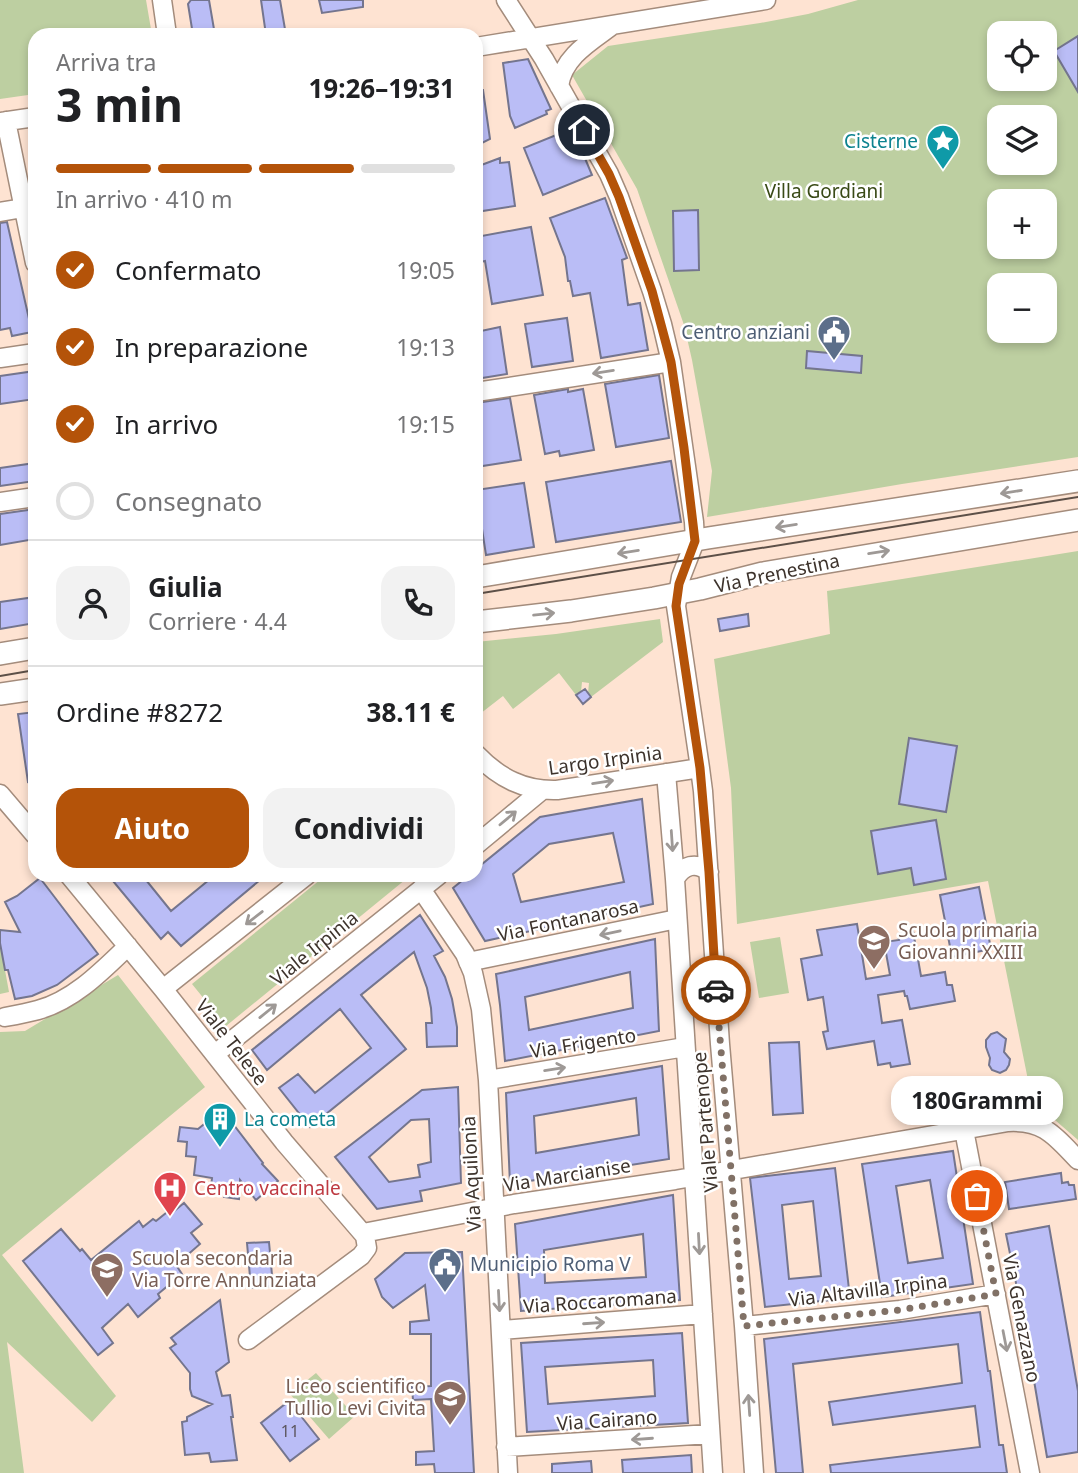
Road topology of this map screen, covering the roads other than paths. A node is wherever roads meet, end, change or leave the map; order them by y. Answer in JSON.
{"nodes":[{"id":1,"x":162,"y":0,"type":"edge"},
{"id":2,"x":506,"y":0,"type":"edge"},
{"id":3,"x":765,"y":0,"type":"edge"},
{"id":4,"x":694,"y":6,"type":"edge"},
{"id":5,"x":613,"y":25,"type":"junction"},
{"id":6,"x":166,"y":28,"type":"edge"},
{"id":7,"x":531,"y":38,"type":"junction"},
{"id":8,"x":483,"y":46,"type":"edge"},
{"id":9,"x":559,"y":86,"type":"junction"},
{"id":10,"x":28,"y":118,"type":"edge"},
{"id":11,"x":3,"y":121,"type":"edge"},
{"id":12,"x":23,"y":208,"type":"junction"},
{"id":13,"x":0,"y":212,"type":"edge"},
{"id":14,"x":28,"y":231,"type":"edge"},
{"id":15,"x":28,"y":354,"type":"edge"},
{"id":16,"x":0,"y":358,"type":"edge"},
{"id":17,"x":671,"y":362,"type":"junction"},
{"id":18,"x":483,"y":391,"type":"edge"},
{"id":19,"x":1078,"y":481,"type":"edge"},
{"id":20,"x":28,"y":498,"type":"edge"},
{"id":21,"x":0,"y":502,"type":"edge"},
{"id":22,"x":1078,"y":520,"type":"edge"},
{"id":23,"x":695,"y":541,"type":"junction"},
{"id":24,"x":483,"y":576,"type":"edge"},
{"id":25,"x":677,"y":594,"type":"junction"},
{"id":26,"x":483,"y":621,"type":"edge"},
{"id":27,"x":28,"y":649,"type":"edge"},
{"id":28,"x":0,"y":654,"type":"edge"},
{"id":29,"x":28,"y":691,"type":"edge"},
{"id":30,"x":1,"y":699,"type":"edge"},
{"id":31,"x":483,"y":762,"type":"edge"},
{"id":32,"x":700,"y":768,"type":"junction"},
{"id":33,"x":666,"y":773,"type":"junction"},
{"id":34,"x":541,"y":790,"type":"junction"},
{"id":35,"x":1,"y":792,"type":"edge"},
{"id":36,"x":28,"y":826,"type":"edge"},
{"id":37,"x":483,"y":839,"type":"edge"},
{"id":38,"x":709,"y":872,"type":"junction"},
{"id":39,"x":674,"y":879,"type":"junction"},
{"id":40,"x":75,"y":882,"type":"edge"},
{"id":41,"x":298,"y":882,"type":"edge"},
{"id":42,"x":431,"y":882,"type":"edge"},
{"id":43,"x":421,"y":890,"type":"junction"},
{"id":44,"x":677,"y":919,"type":"junction"},
{"id":45,"x":128,"y":946,"type":"junction"},
{"id":46,"x":468,"y":962,"type":"junction"},
{"id":47,"x":163,"y":989,"type":"junction"},
{"id":48,"x":5,"y":1017,"type":"dead end"},
{"id":49,"x":685,"y":1047,"type":"junction"},
{"id":50,"x":215,"y":1054,"type":"junction"},
{"id":51,"x":488,"y":1080,"type":"junction"},
{"id":52,"x":964,"y":1130,"type":"junction"},
{"id":53,"x":1078,"y":1160,"type":"edge"},
{"id":54,"x":730,"y":1169,"type":"junction"},
{"id":55,"x":694,"y":1176,"type":"junction"},
{"id":56,"x":494,"y":1208,"type":"junction"},
{"id":57,"x":363,"y":1233,"type":"junction"},
{"id":58,"x":996,"y":1294,"type":"junction"},
{"id":59,"x":702,"y":1314,"type":"junction"},
{"id":60,"x":744,"y":1326,"type":"junction"},
{"id":61,"x":501,"y":1330,"type":"junction"},
{"id":62,"x":248,"y":1340,"type":"dead end"},
{"id":63,"x":710,"y":1434,"type":"junction"},
{"id":64,"x":506,"y":1447,"type":"junction"},
{"id":65,"x":508,"y":1473,"type":"edge"},
{"id":66,"x":713,"y":1473,"type":"edge"},
{"id":67,"x":754,"y":1473,"type":"edge"},
{"id":68,"x":1030,"y":1473,"type":"edge"}],
"edges":[{"from":1,"to":6,"type":"street"},
{"from":2,"to":7,"type":"street"},
{"from":3,"to":4,"type":"street"},
{"from":4,"to":5,"type":"street"},
{"from":5,"to":7,"type":"street"},
{"from":5,"to":9,"type":"street"},
{"from":7,"to":8,"type":"street"},
{"from":7,"to":9,"type":"street"},
{"from":9,"to":17,"type":"street"},
{"from":10,"to":11,"type":"street"},
{"from":11,"to":12,"type":"street"},
{"from":12,"to":13,"type":"street"},
{"from":12,"to":14,"type":"street"},
{"from":15,"to":16,"type":"street"},
{"from":17,"to":18,"type":"street","one_way":true},
{"from":17,"to":23,"type":"street"},
{"from":19,"to":23,"type":"main road","one_way":true},
{"from":20,"to":21,"type":"street"},
{"from":25,"to":22,"type":"main road","name":"Via Prenestina","one_way":true},
{"from":23,"to":24,"type":"main road","one_way":true},
{"from":23,"to":25,"type":"street"},
{"from":26,"to":25,"type":"main road","name":"Via Prenestina","one_way":true},
{"from":25,"to":32,"type":"street"},
{"from":27,"to":28,"type":"main road"},
{"from":29,"to":30,"type":"main road"},
{"from":31,"to":34,"type":"street","name":"Largo Irpinia"},
{"from":32,"to":33,"type":"street","name":"Largo Irpinia"},
{"from":32,"to":38,"type":"street","name":"Viale Partenope"},
{"from":34,"to":33,"type":"street","name":"Largo Irpinia","one_way":true},
{"from":33,"to":39,"type":"street","name":"Viale Partenope","one_way":true},
{"from":37,"to":34,"type":"street","one_way":true},
{"from":35,"to":36,"type":"street"},
{"from":38,"to":39,"type":"street"},
{"from":38,"to":54,"type":"street","name":"Viale Partenope"},
{"from":39,"to":44,"type":"street","name":"Viale Partenope"},
{"from":40,"to":45,"type":"street","name":"Viale Telese"},
{"from":41,"to":47,"type":"street","one_way":true},
{"from":42,"to":43,"type":"street","name":"Viale Irpinia"},
{"from":43,"to":46,"type":"street","name":"Via Aquilonia"},
{"from":50,"to":43,"type":"street","name":"Viale Irpinia","one_way":true},
{"from":44,"to":46,"type":"street","name":"Via Fontanarosa","one_way":true},
{"from":44,"to":49,"type":"street","name":"Viale Partenope"},
{"from":45,"to":47,"type":"street","name":"Viale Telese"},
{"from":45,"to":48,"type":"street"},
{"from":46,"to":51,"type":"street","name":"Via Aquilonia"},
{"from":47,"to":50,"type":"street","name":"Viale Telese"},
{"from":51,"to":49,"type":"street","name":"Via Frigento","one_way":true},
{"from":49,"to":55,"type":"street","name":"Viale Partenope"},
{"from":50,"to":57,"type":"street","name":"Viale Telese"},
{"from":51,"to":56,"type":"street","name":"Via Aquilonia"},
{"from":52,"to":53,"type":"street","name":"Via Marcianise"},
{"from":52,"to":54,"type":"street","name":"Via Marcianise"},
{"from":52,"to":58,"type":"street","name":"Via Genazzano"},
{"from":54,"to":55,"type":"street","name":"Via Marcianise"},
{"from":54,"to":60,"type":"street","name":"Viale Partenope"},
{"from":55,"to":56,"type":"street","name":"Via Marcianise"},
{"from":55,"to":59,"type":"street","name":"Viale Partenope","one_way":true},
{"from":56,"to":57,"type":"street","name":"Via Marcianise"},
{"from":56,"to":61,"type":"street","name":"Via Aquilonia","one_way":true},
{"from":57,"to":62,"type":"street"},
{"from":58,"to":60,"type":"street","name":"Via Altavilla Irpina"},
{"from":58,"to":68,"type":"street","name":"Via Genazzano","one_way":true},
{"from":61,"to":59,"type":"street","name":"Via Roccaromana","one_way":true},
{"from":59,"to":63,"type":"street","name":"Viale Partenope"},
{"from":67,"to":60,"type":"street","name":"Viale Partenope","one_way":true},
{"from":61,"to":64,"type":"street","name":"Via Aquilonia"},
{"from":63,"to":64,"type":"street","name":"Via Cairano","one_way":true},
{"from":63,"to":66,"type":"street","name":"Viale Partenope"},
{"from":64,"to":65,"type":"street","name":"Via Aquilonia"}]}
